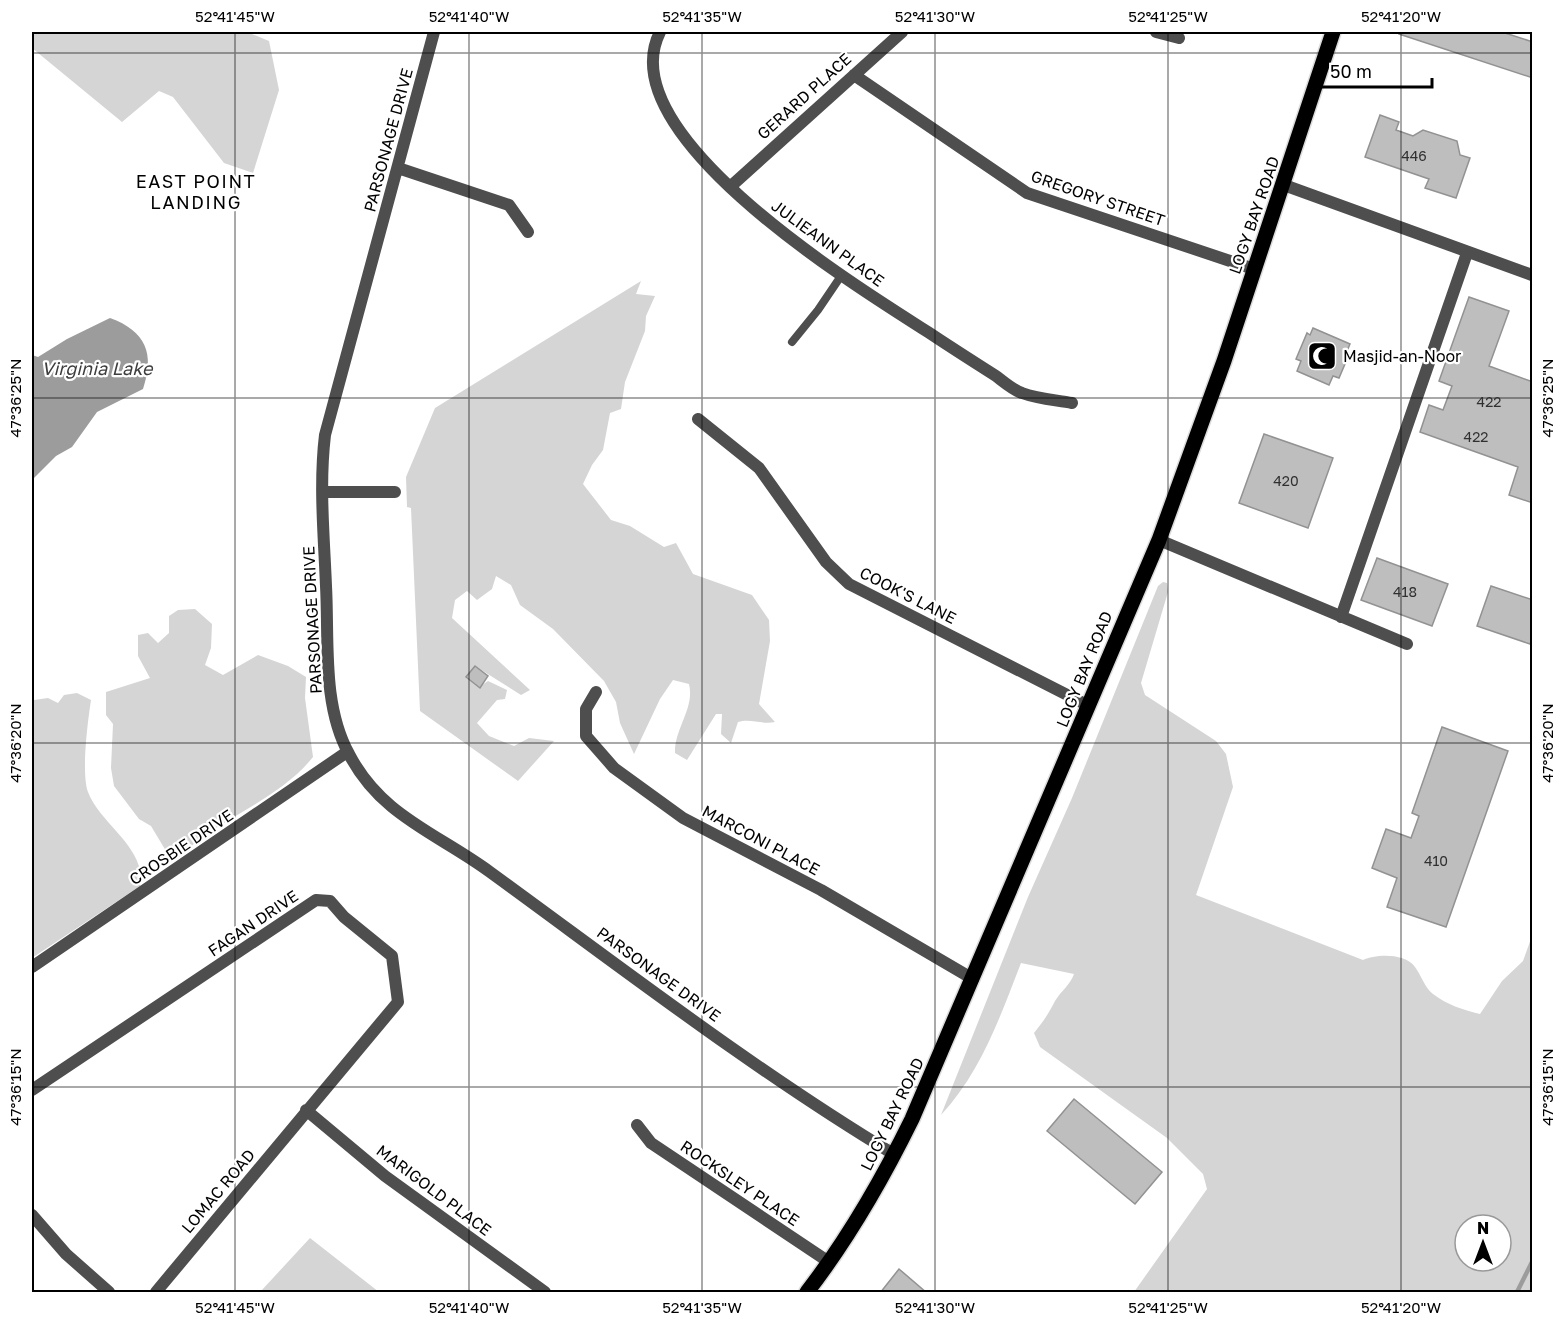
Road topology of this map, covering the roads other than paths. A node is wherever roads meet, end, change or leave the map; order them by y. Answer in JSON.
{"nodes":[{"id":1,"x":434,"y":32,"type":"edge"},
{"id":2,"x":660,"y":32,"type":"edge"},
{"id":3,"x":902,"y":32,"type":"edge"},
{"id":4,"x":1156,"y":32,"type":"edge"},
{"id":5,"x":1333,"y":32,"type":"edge"},
{"id":6,"x":1179,"y":38,"type":"dead end"},
{"id":7,"x":854,"y":75,"type":"junction"},
{"id":8,"x":398,"y":168,"type":"junction"},
{"id":9,"x":1284,"y":185,"type":"junction"},
{"id":10,"x":730,"y":187,"type":"junction"},
{"id":11,"x":528,"y":232,"type":"dead end"},
{"id":12,"x":1467,"y":253,"type":"junction"},
{"id":13,"x":1254,"y":269,"type":"junction"},
{"id":14,"x":1533,"y":275,"type":"edge"},
{"id":15,"x":841,"y":276,"type":"junction"},
{"id":16,"x":792,"y":342,"type":"dead end"},
{"id":17,"x":1071,"y":403,"type":"dead end"},
{"id":18,"x":698,"y":419,"type":"dead end"},
{"id":19,"x":323,"y":492,"type":"junction"},
{"id":20,"x":395,"y":492,"type":"dead end"},
{"id":21,"x":1159,"y":540,"type":"junction"},
{"id":22,"x":1341,"y":617,"type":"junction"},
{"id":23,"x":1407,"y":644,"type":"dead end"},
{"id":24,"x":596,"y":692,"type":"dead end"},
{"id":25,"x":1089,"y":706,"type":"junction"},
{"id":26,"x":347,"y":752,"type":"junction"},
{"id":27,"x":32,"y":968,"type":"edge"},
{"id":28,"x":973,"y":979,"type":"junction"},
{"id":29,"x":32,"y":1090,"type":"edge"},
{"id":30,"x":306,"y":1110,"type":"junction"},
{"id":31,"x":637,"y":1125,"type":"dead end"},
{"id":32,"x":894,"y":1155,"type":"junction"},
{"id":33,"x":32,"y":1215,"type":"edge"},
{"id":34,"x":829,"y":1262,"type":"junction"},
{"id":35,"x":110,"y":1293,"type":"edge"},
{"id":36,"x":156,"y":1293,"type":"edge"},
{"id":37,"x":545,"y":1293,"type":"edge"},
{"id":38,"x":807,"y":1293,"type":"edge"}],
"edges":[{"from":1,"to":8,"type":"street","name":"PARSONAGE DRIVE"},
{"from":2,"to":10,"type":"street","name":"JULIEANN PLACE"},
{"from":3,"to":7,"type":"street","name":"GERARD PLACE"},
{"from":4,"to":6,"type":"street"},
{"from":5,"to":9,"type":"main road","name":"LOGY BAY ROAD"},
{"from":7,"to":10,"type":"street","name":"GERARD PLACE"},
{"from":7,"to":13,"type":"street","name":"GREGORY STREET"},
{"from":8,"to":11,"type":"street"},
{"from":8,"to":19,"type":"street","name":"PARSONAGE DRIVE"},
{"from":9,"to":12,"type":"street"},
{"from":9,"to":13,"type":"main road","name":"LOGY BAY ROAD"},
{"from":10,"to":15,"type":"street","name":"JULIEANN PLACE"},
{"from":12,"to":14,"type":"street"},
{"from":12,"to":22,"type":"street"},
{"from":13,"to":21,"type":"main road","name":"LOGY BAY ROAD"},
{"from":15,"to":16,"type":"lane"},
{"from":15,"to":17,"type":"street","name":"JULIEANN PLACE"},
{"from":18,"to":25,"type":"street","name":"COOK'S LANE"},
{"from":19,"to":20,"type":"street"},
{"from":19,"to":26,"type":"street","name":"PARSONAGE DRIVE"},
{"from":21,"to":22,"type":"street"},
{"from":21,"to":25,"type":"main road","name":"LOGY BAY ROAD"},
{"from":22,"to":23,"type":"street"},
{"from":24,"to":28,"type":"street","name":"MARCONI PLACE"},
{"from":25,"to":28,"type":"main road","name":"LOGY BAY ROAD"},
{"from":26,"to":27,"type":"street","name":"CROSBIE DRIVE"},
{"from":26,"to":32,"type":"street","name":"PARSONAGE DRIVE"},
{"from":28,"to":32,"type":"main road","name":"LOGY BAY ROAD"},
{"from":29,"to":30,"type":"street","name":"FAGAN DRIVE"},
{"from":30,"to":36,"type":"street","name":"LOMAC ROAD"},
{"from":30,"to":37,"type":"street","name":"MARIGOLD PLACE"},
{"from":31,"to":34,"type":"street","name":"ROCKSLEY PLACE"},
{"from":32,"to":34,"type":"main road","name":"LOGY BAY ROAD"},
{"from":33,"to":35,"type":"street"},
{"from":34,"to":38,"type":"main road","name":"LOGY BAY ROAD"}]}
